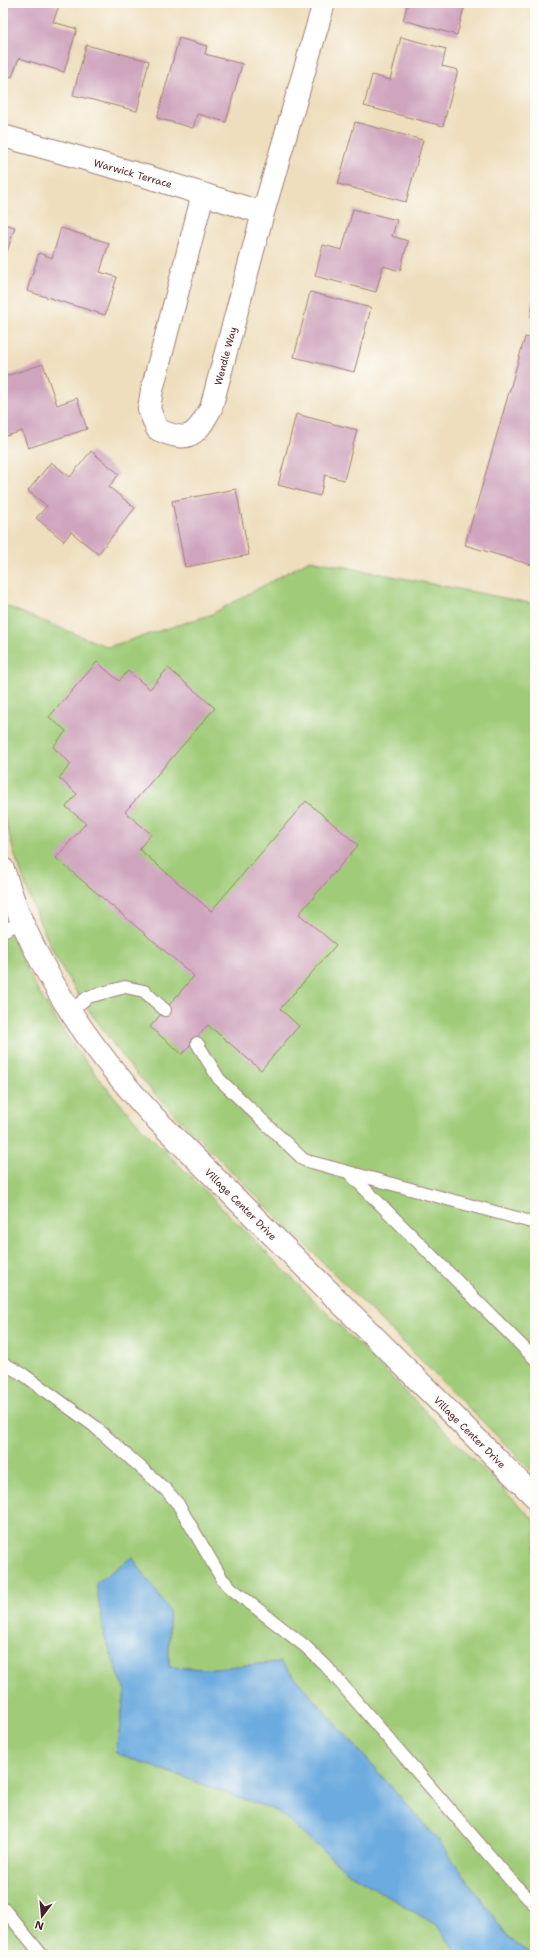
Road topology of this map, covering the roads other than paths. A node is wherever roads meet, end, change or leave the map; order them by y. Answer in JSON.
{"nodes":[{"id":1,"x":324,"y":3,"type":"edge"},
{"id":2,"x":3,"y":136,"type":"edge"},
{"id":3,"x":203,"y":194,"type":"junction"},
{"id":4,"x":263,"y":213,"type":"junction"},
{"id":5,"x":3,"y":869,"type":"edge"},
{"id":6,"x":13,"y":927,"type":"edge"},
{"id":7,"x":165,"y":1010,"type":"dead end"},
{"id":8,"x":69,"y":1012,"type":"junction"},
{"id":9,"x":197,"y":1043,"type":"dead end"},
{"id":10,"x":347,"y":1172,"type":"junction"},
{"id":11,"x":535,"y":1223,"type":"edge"},
{"id":12,"x":535,"y":1360,"type":"edge"},
{"id":13,"x":3,"y":1363,"type":"edge"},
{"id":14,"x":535,"y":1497,"type":"edge"},
{"id":15,"x":535,"y":1905,"type":"edge"},
{"id":16,"x":3,"y":1908,"type":"edge"},
{"id":17,"x":42,"y":1955,"type":"edge"}],
"edges":[{"from":1,"to":4,"type":"street","name":"Wendle Way"},
{"from":2,"to":3,"type":"street","name":"Warwick Terrace"},
{"from":3,"to":4,"type":"street","name":"Warwick Terrace"},
{"from":3,"to":4,"type":"street","name":"Wendle Way"},
{"from":5,"to":6,"type":"street","name":"Village Center Drive"},
{"from":6,"to":8,"type":"street","name":"Village Center Drive"},
{"from":7,"to":8,"type":"lane"},
{"from":8,"to":14,"type":"street","name":"Village Center Drive"},
{"from":9,"to":10,"type":"lane"},
{"from":10,"to":11,"type":"lane"},
{"from":10,"to":12,"type":"lane"},
{"from":13,"to":15,"type":"lane"},
{"from":16,"to":17,"type":"lane"}]}
